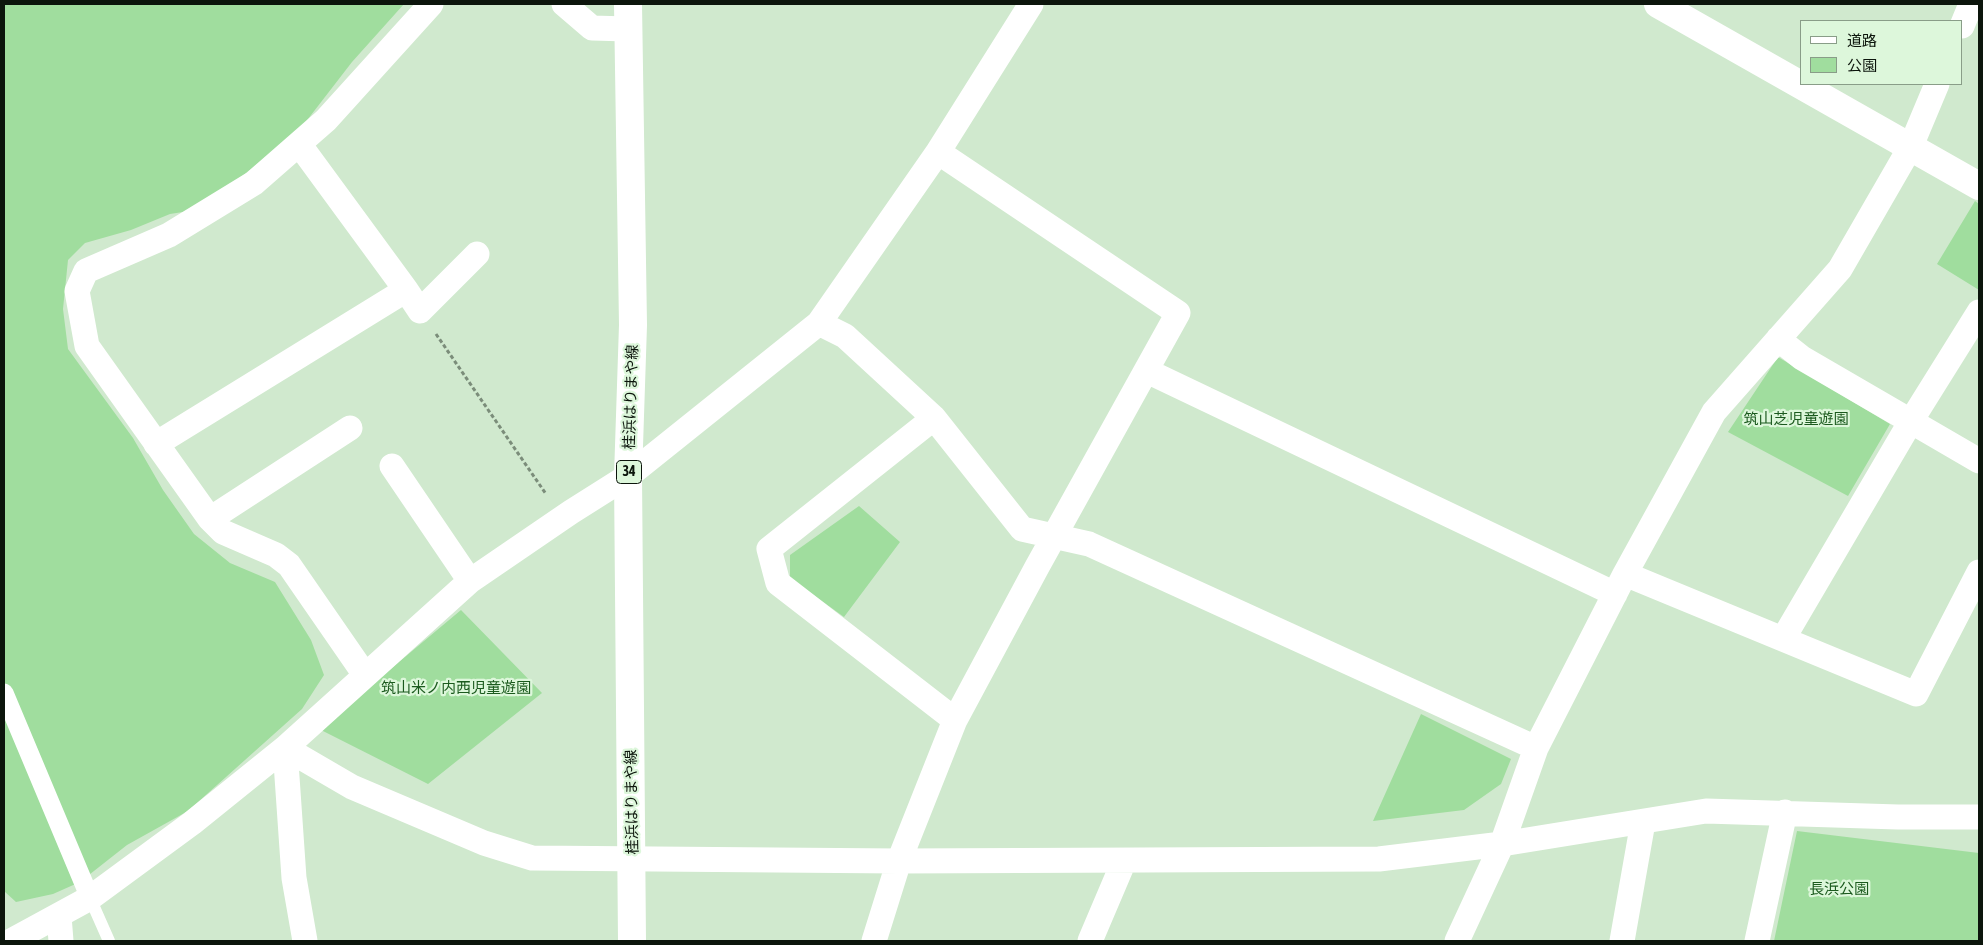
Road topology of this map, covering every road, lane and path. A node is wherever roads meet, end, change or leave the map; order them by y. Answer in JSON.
{"nodes":[{"id":1,"x":431,"y":4,"type":"edge"},
{"id":2,"x":564,"y":4,"type":"edge"},
{"id":3,"x":1031,"y":4,"type":"edge"},
{"id":4,"x":1658,"y":4,"type":"edge"},
{"id":5,"x":1971,"y":4,"type":"edge"},
{"id":6,"x":628,"y":16,"type":"edge"},
{"id":7,"x":1963,"y":24,"type":"edge"},
{"id":8,"x":1800,"y":84,"type":"edge"},
{"id":9,"x":1802,"y":85,"type":"edge"},
{"id":10,"x":1937,"y":85,"type":"edge"},
{"id":11,"x":299,"y":144,"type":"junction"},
{"id":12,"x":1911,"y":146,"type":"junction"},
{"id":13,"x":938,"y":152,"type":"junction"},
{"id":14,"x":1979,"y":186,"type":"edge"},
{"id":15,"x":477,"y":254,"type":"dead end"},
{"id":16,"x":406,"y":290,"type":"junction"},
{"id":17,"x":420,"y":311,"type":"junction"},
{"id":18,"x":1979,"y":312,"type":"edge"},
{"id":19,"x":820,"y":323,"type":"junction"},
{"id":20,"x":1778,"y":339,"type":"junction"},
{"id":21,"x":1147,"y":371,"type":"junction"},
{"id":22,"x":934,"y":418,"type":"junction"},
{"id":23,"x":1910,"y":421,"type":"junction"},
{"id":24,"x":350,"y":428,"type":"dead end"},
{"id":25,"x":156,"y":444,"type":"junction"},
{"id":26,"x":1979,"y":461,"type":"edge"},
{"id":27,"x":392,"y":466,"type":"dead end"},
{"id":28,"x":628,"y":476,"type":"junction"},
{"id":29,"x":551,"y":500,"type":"dead end"},
{"id":30,"x":210,"y":519,"type":"junction"},
{"id":31,"x":1054,"y":537,"type":"junction"},
{"id":32,"x":1978,"y":576,"type":"edge"},
{"id":33,"x":470,"y":581,"type":"junction"},
{"id":34,"x":1620,"y":584,"type":"junction"},
{"id":35,"x":1783,"y":639,"type":"junction"},
{"id":36,"x":365,"y":675,"type":"junction"},
{"id":37,"x":4,"y":693,"type":"edge"},
{"id":38,"x":955,"y":720,"type":"junction"},
{"id":39,"x":285,"y":748,"type":"junction"},
{"id":40,"x":1536,"y":748,"type":"junction"},
{"id":41,"x":1785,"y":812,"type":"junction"},
{"id":42,"x":1979,"y":817,"type":"edge"},
{"id":43,"x":1643,"y":822,"type":"junction"},
{"id":44,"x":1502,"y":844,"type":"junction"},
{"id":45,"x":632,"y":859,"type":"junction"},
{"id":46,"x":899,"y":861,"type":"junction"},
{"id":47,"x":1124,"y":861,"type":"junction"},
{"id":48,"x":90,"y":898,"type":"junction"},
{"id":49,"x":59,"y":916,"type":"junction"},
{"id":50,"x":11,"y":941,"type":"edge"},
{"id":51,"x":61,"y":941,"type":"edge"},
{"id":52,"x":109,"y":941,"type":"edge"},
{"id":53,"x":305,"y":941,"type":"edge"},
{"id":54,"x":632,"y":941,"type":"edge"},
{"id":55,"x":874,"y":941,"type":"edge"},
{"id":56,"x":1090,"y":941,"type":"edge"},
{"id":57,"x":1457,"y":941,"type":"edge"},
{"id":58,"x":1622,"y":941,"type":"edge"},
{"id":59,"x":1757,"y":941,"type":"edge"}],
"edges":[{"from":1,"to":11,"type":"street"},
{"from":2,"to":6,"type":"street"},
{"from":3,"to":13,"type":"street"},
{"from":4,"to":8,"type":"main road"},
{"from":5,"to":7,"type":"street"},
{"from":6,"to":28,"type":"main road","name":"桂浜はりまや線","number":"34"},
{"from":9,"to":12,"type":"main road"},
{"from":10,"to":12,"type":"street"},
{"from":11,"to":16,"type":"street"},
{"from":11,"to":25,"type":"street"},
{"from":12,"to":14,"type":"main road"},
{"from":12,"to":20,"type":"street"},
{"from":13,"to":19,"type":"street"},
{"from":13,"to":21,"type":"street"},
{"from":15,"to":17,"type":"street"},
{"from":16,"to":17,"type":"street"},
{"from":16,"to":25,"type":"street"},
{"from":17,"to":29,"type":"path"},
{"from":18,"to":23,"type":"street"},
{"from":19,"to":22,"type":"street"},
{"from":19,"to":28,"type":"street"},
{"from":20,"to":23,"type":"street"},
{"from":20,"to":34,"type":"street"},
{"from":21,"to":31,"type":"street"},
{"from":21,"to":34,"type":"street"},
{"from":22,"to":31,"type":"street"},
{"from":22,"to":38,"type":"street"},
{"from":23,"to":26,"type":"street"},
{"from":23,"to":35,"type":"street"},
{"from":24,"to":30,"type":"street"},
{"from":25,"to":30,"type":"street"},
{"from":27,"to":33,"type":"street"},
{"from":28,"to":33,"type":"street"},
{"from":28,"to":45,"type":"main road","name":"桂浜はりまや線","number":"34"},
{"from":30,"to":36,"type":"street"},
{"from":31,"to":38,"type":"street"},
{"from":31,"to":40,"type":"street"},
{"from":32,"to":35,"type":"street"},
{"from":33,"to":36,"type":"street"},
{"from":34,"to":35,"type":"street"},
{"from":34,"to":40,"type":"street"},
{"from":36,"to":39,"type":"street"},
{"from":37,"to":48,"type":"street"},
{"from":38,"to":46,"type":"street"},
{"from":39,"to":45,"type":"street"},
{"from":39,"to":48,"type":"street"},
{"from":39,"to":53,"type":"street"},
{"from":40,"to":44,"type":"street"},
{"from":41,"to":42,"type":"street"},
{"from":41,"to":43,"type":"street"},
{"from":41,"to":59,"type":"street"},
{"from":43,"to":44,"type":"street"},
{"from":43,"to":58,"type":"street"},
{"from":44,"to":47,"type":"street"},
{"from":44,"to":57,"type":"street"},
{"from":45,"to":46,"type":"street"},
{"from":45,"to":54,"type":"main road","name":"桂浜はりまや線","number":"34"},
{"from":46,"to":47,"type":"street"},
{"from":46,"to":55,"type":"street"},
{"from":47,"to":56,"type":"street"},
{"from":48,"to":49,"type":"street"},
{"from":48,"to":52,"type":"lane"},
{"from":49,"to":50,"type":"street"},
{"from":49,"to":51,"type":"street"}]}
